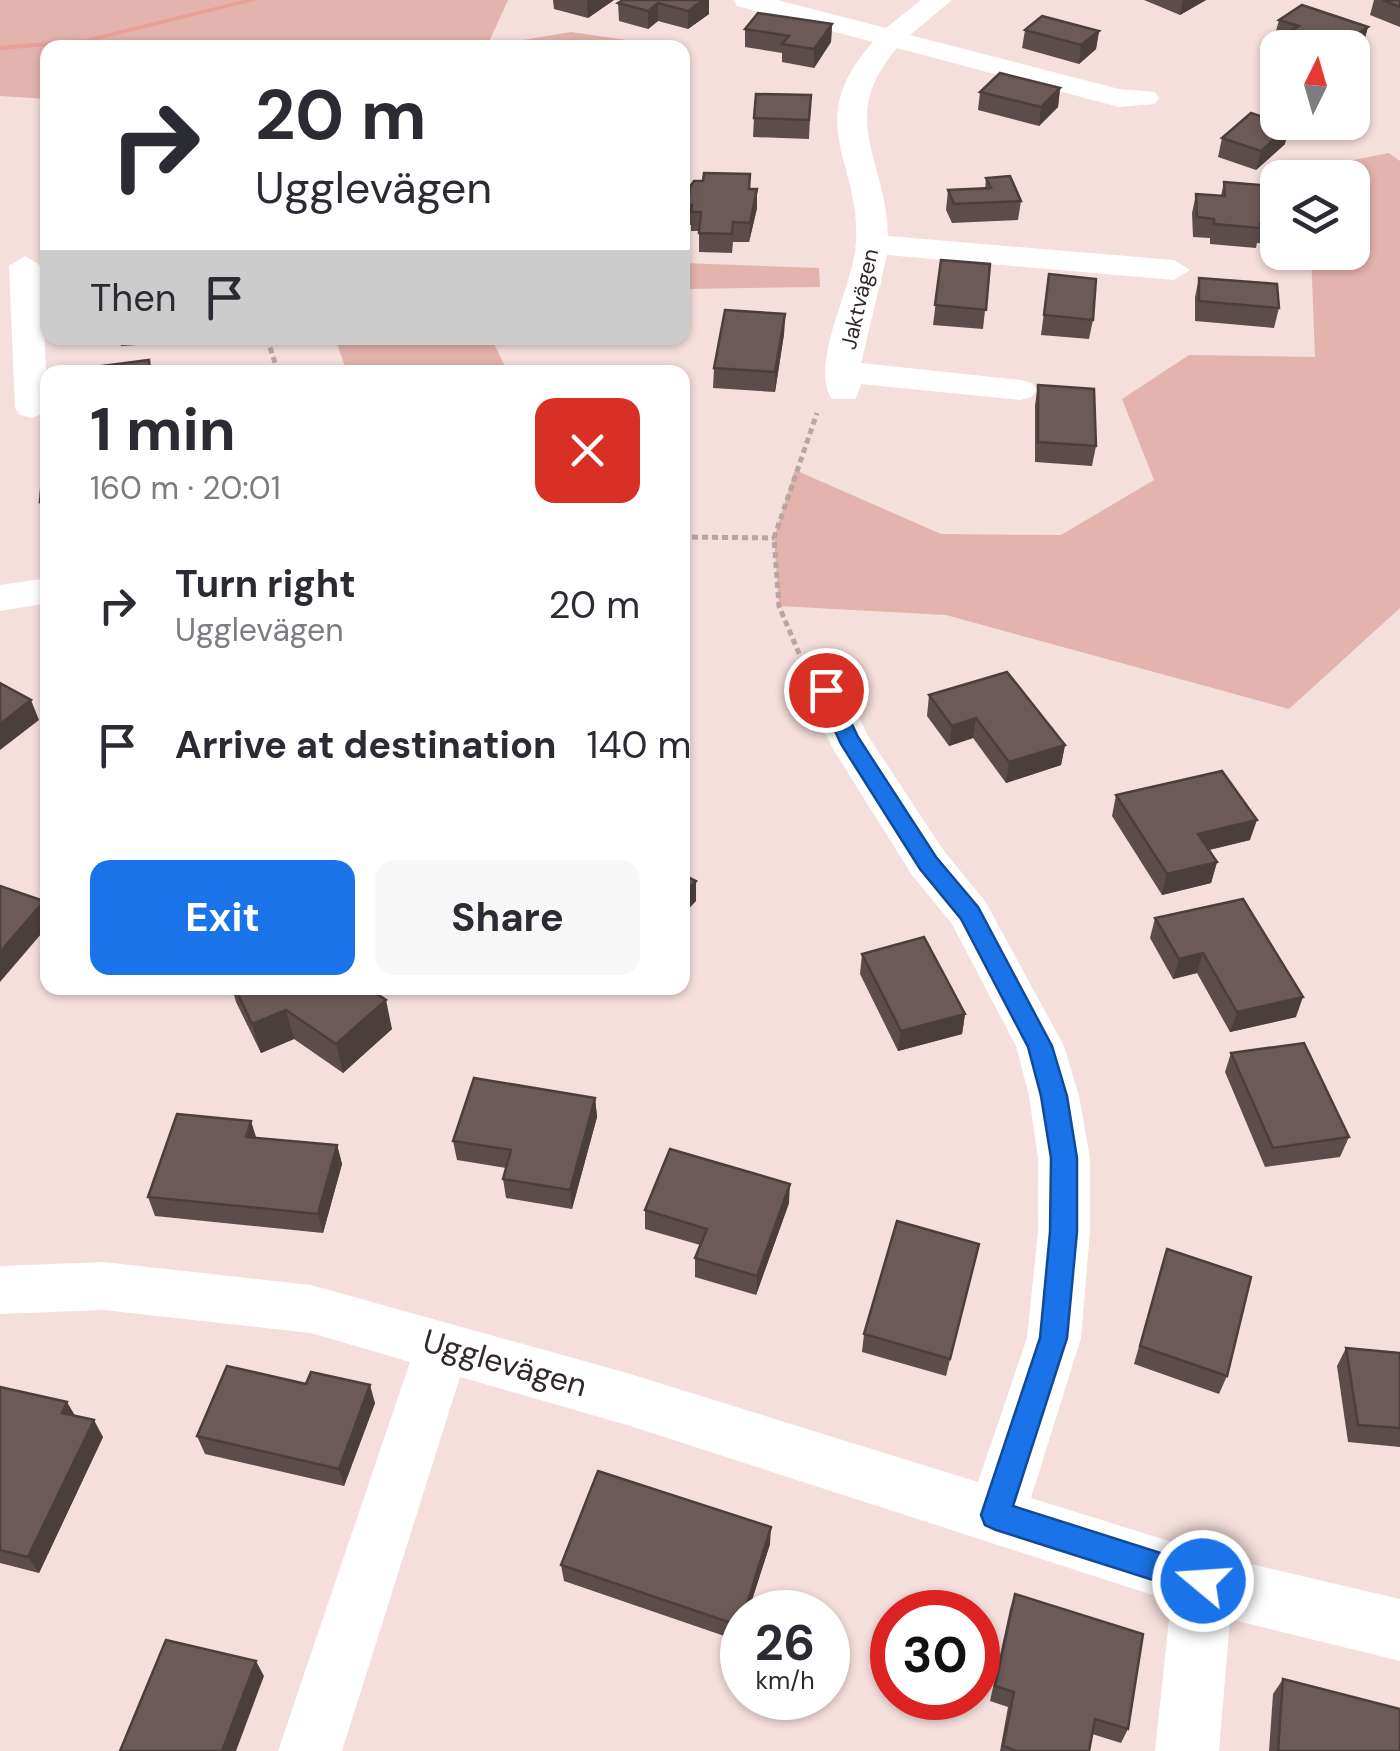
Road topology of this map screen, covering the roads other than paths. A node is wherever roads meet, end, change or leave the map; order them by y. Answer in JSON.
{"nodes":[{"id":1,"x":746,"y":0,"type":"edge"},
{"id":2,"x":940,"y":0,"type":"edge"},
{"id":3,"x":888,"y":38,"type":"junction"},
{"id":4,"x":1145,"y":98,"type":"dead end"},
{"id":5,"x":872,"y":244,"type":"junction"},
{"id":6,"x":24,"y":266,"type":"edge"},
{"id":7,"x":1174,"y":270,"type":"dead end"},
{"id":8,"x":1020,"y":390,"type":"dead end"},
{"id":9,"x":32,"y":408,"type":"dead end"},
{"id":10,"x":40,"y":591,"type":"edge"},
{"id":11,"x":0,"y":598,"type":"edge"},
{"id":12,"x":826,"y":690,"type":"road end"},
{"id":13,"x":0,"y":1290,"type":"edge"},
{"id":14,"x":443,"y":1345,"type":"junction"},
{"id":15,"x":996,"y":1515,"type":"junction"},
{"id":16,"x":1203,"y":1581,"type":"junction"},
{"id":17,"x":1400,"y":1630,"type":"edge"},
{"id":18,"x":310,"y":1751,"type":"edge"},
{"id":19,"x":1186,"y":1751,"type":"edge"}],
"edges":[{"from":1,"to":3,"type":"street"},
{"from":2,"to":3,"type":"street","name":"Jaktvägen"},
{"from":3,"to":4,"type":"street"},
{"from":3,"to":5,"type":"street","name":"Jaktvägen"},
{"from":5,"to":7,"type":"street"},
{"from":5,"to":8,"type":"street","name":"Jaktvägen"},
{"from":6,"to":9,"type":"street"},
{"from":10,"to":11,"type":"street"},
{"from":12,"to":15,"type":"street"},
{"from":13,"to":14,"type":"street","name":"Ugglevägen"},
{"from":14,"to":15,"type":"street","name":"Ugglevägen"},
{"from":14,"to":18,"type":"street"},
{"from":15,"to":16,"type":"street","name":"Ugglevägen"},
{"from":16,"to":17,"type":"street","name":"Ugglevägen"},
{"from":16,"to":19,"type":"street"}]}
